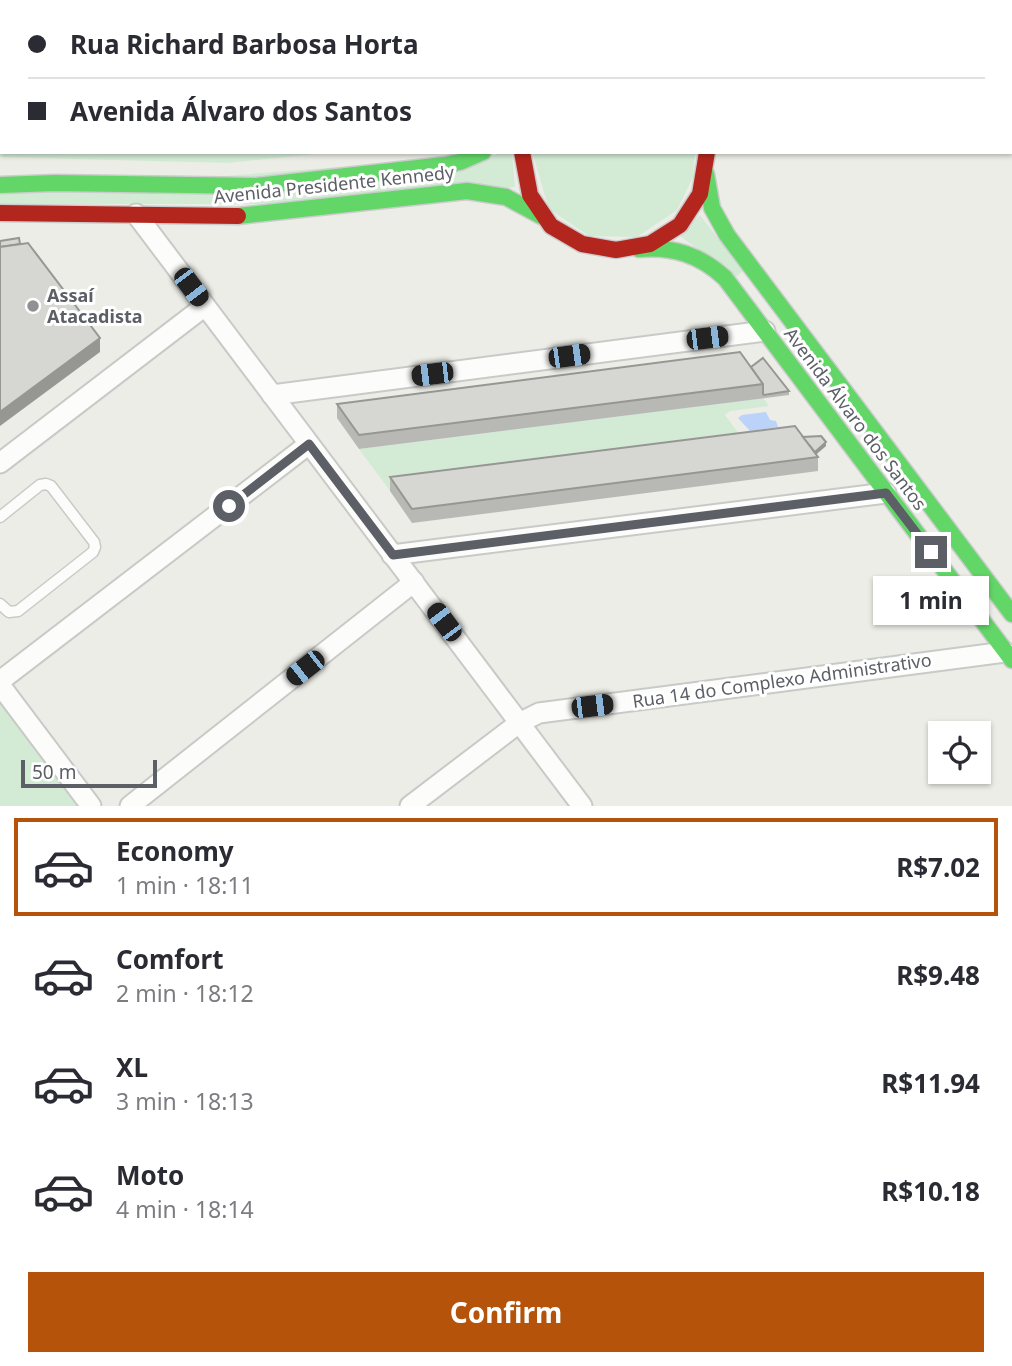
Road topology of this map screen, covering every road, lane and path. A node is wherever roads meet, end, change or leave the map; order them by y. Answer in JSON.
{"nodes":[{"id":1,"x":478,"y":154,"type":"edge"},
{"id":2,"x":522,"y":154,"type":"edge"},
{"id":3,"x":707,"y":154,"type":"edge"},
{"id":4,"x":706,"y":174,"type":"junction"},
{"id":5,"x":0,"y":185,"type":"edge"},
{"id":6,"x":0,"y":213,"type":"edge"},
{"id":7,"x":136,"y":214,"type":"junction"},
{"id":8,"x":541,"y":216,"type":"junction"},
{"id":9,"x":639,"y":249,"type":"junction"},
{"id":10,"x":205,"y":306,"type":"junction"},
{"id":11,"x":765,"y":331,"type":"junction"},
{"id":12,"x":272,"y":395,"type":"junction"},
{"id":13,"x":309,"y":444,"type":"junction"},
{"id":14,"x":0,"y":463,"type":"edge"},
{"id":15,"x":886,"y":493,"type":"junction"},
{"id":16,"x":0,"y":517,"type":"edge"},
{"id":17,"x":393,"y":555,"type":"junction"},
{"id":18,"x":414,"y":582,"type":"junction"},
{"id":19,"x":0,"y":604,"type":"edge"},
{"id":20,"x":1012,"y":614,"type":"edge"},
{"id":21,"x":1009,"y":656,"type":"edge"},
{"id":22,"x":0,"y":683,"type":"edge"},
{"id":23,"x":519,"y":723,"type":"junction"},
{"id":24,"x":91,"y":806,"type":"edge"},
{"id":25,"x":130,"y":806,"type":"edge"},
{"id":26,"x":410,"y":806,"type":"edge"},
{"id":27,"x":582,"y":806,"type":"edge"}],
"edges":[{"from":1,"to":5,"type":"main road","name":"Avenida Presidente Kennedy"},
{"from":2,"to":8,"type":"main road"},
{"from":3,"to":4,"type":"main road"},
{"from":4,"to":9,"type":"main road"},
{"from":4,"to":20,"type":"main road","name":"Avenida Álvaro dos Santos"},
{"from":6,"to":7,"type":"main road","name":"Avenida Presidente Kennedy"},
{"from":7,"to":8,"type":"main road","name":"Avenida Presidente Kennedy"},
{"from":7,"to":10,"type":"street"},
{"from":8,"to":9,"type":"main road","name":"Avenida Álvaro dos Santos"},
{"from":9,"to":11,"type":"main road","name":"Avenida Álvaro dos Santos"},
{"from":10,"to":12,"type":"street"},
{"from":10,"to":14,"type":"street"},
{"from":11,"to":12,"type":"street"},
{"from":11,"to":15,"type":"main road","name":"Avenida Álvaro dos Santos"},
{"from":12,"to":13,"type":"street"},
{"from":13,"to":17,"type":"street"},
{"from":13,"to":22,"type":"street"},
{"from":15,"to":17,"type":"street"},
{"from":15,"to":21,"type":"main road","name":"Avenida Álvaro dos Santos"},
{"from":16,"to":19,"type":"lane"},
{"from":17,"to":18,"type":"street"},
{"from":18,"to":23,"type":"street"},
{"from":18,"to":25,"type":"street"},
{"from":21,"to":23,"type":"street","name":"Rua 14 do Complexo Administrativo"},
{"from":22,"to":24,"type":"street"},
{"from":23,"to":26,"type":"street","name":"Rua 14 do Complexo Administrativo"},
{"from":23,"to":27,"type":"street"}]}
